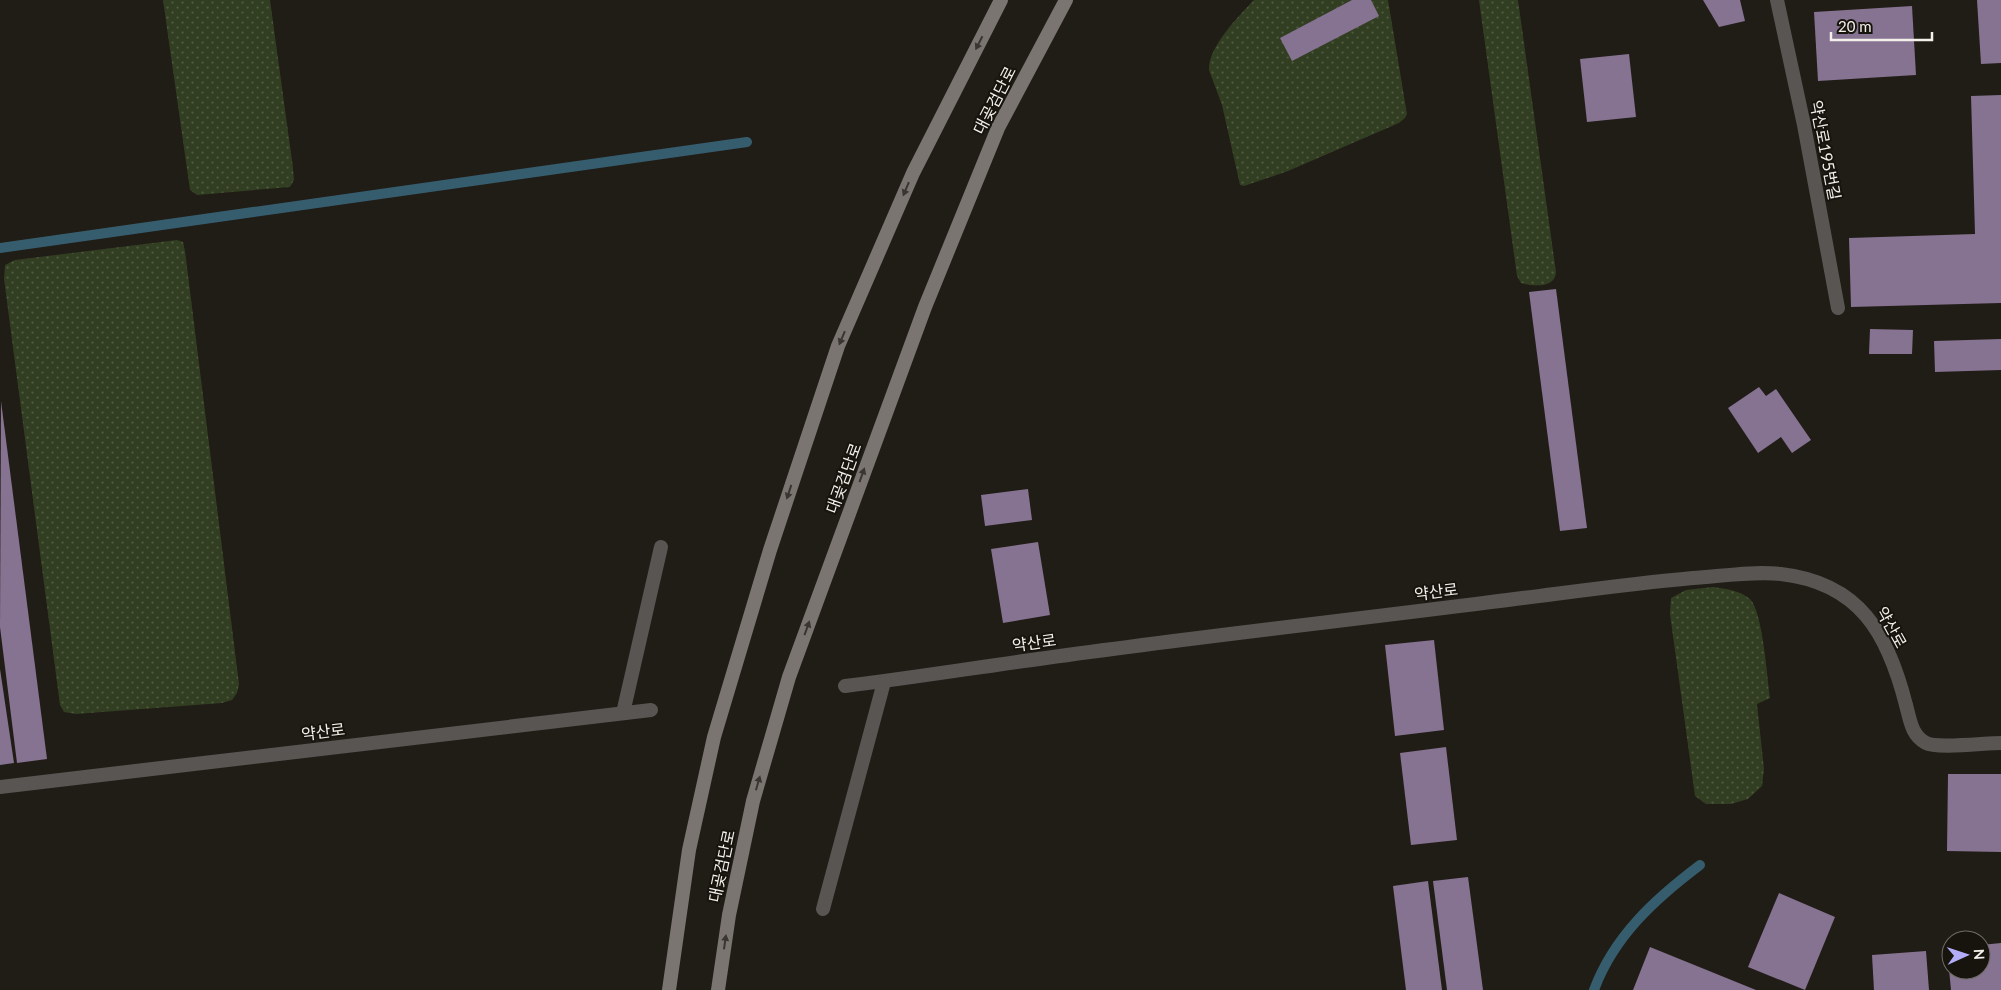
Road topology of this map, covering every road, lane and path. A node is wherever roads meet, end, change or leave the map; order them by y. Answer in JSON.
{"nodes":[{"id":1,"x":1001,"y":0,"type":"edge"},
{"id":2,"x":1066,"y":0,"type":"edge"},
{"id":3,"x":1778,"y":0,"type":"edge"},
{"id":4,"x":1838,"y":308,"type":"dead end"},
{"id":5,"x":661,"y":547,"type":"dead end"},
{"id":6,"x":884,"y":682,"type":"junction"},
{"id":7,"x":845,"y":686,"type":"dead end"},
{"id":8,"x":651,"y":710,"type":"dead end"},
{"id":9,"x":623,"y":713,"type":"junction"},
{"id":10,"x":2001,"y":743,"type":"edge"},
{"id":11,"x":0,"y":787,"type":"edge"},
{"id":12,"x":823,"y":909,"type":"dead end"},
{"id":13,"x":669,"y":990,"type":"edge"},
{"id":14,"x":718,"y":990,"type":"edge"}],
"edges":[{"from":1,"to":13,"type":"main road","name":"대곶검단로","one_way":true},
{"from":14,"to":2,"type":"main road","name":"대곶검단로","one_way":true},
{"from":3,"to":4,"type":"lane","name":"약산로195번길"},
{"from":5,"to":9,"type":"lane"},
{"from":6,"to":7,"type":"lane","name":"약산로"},
{"from":6,"to":10,"type":"lane","name":"약산로"},
{"from":6,"to":12,"type":"lane"},
{"from":8,"to":9,"type":"lane","name":"약산로"},
{"from":9,"to":11,"type":"lane","name":"약산로"}]}
